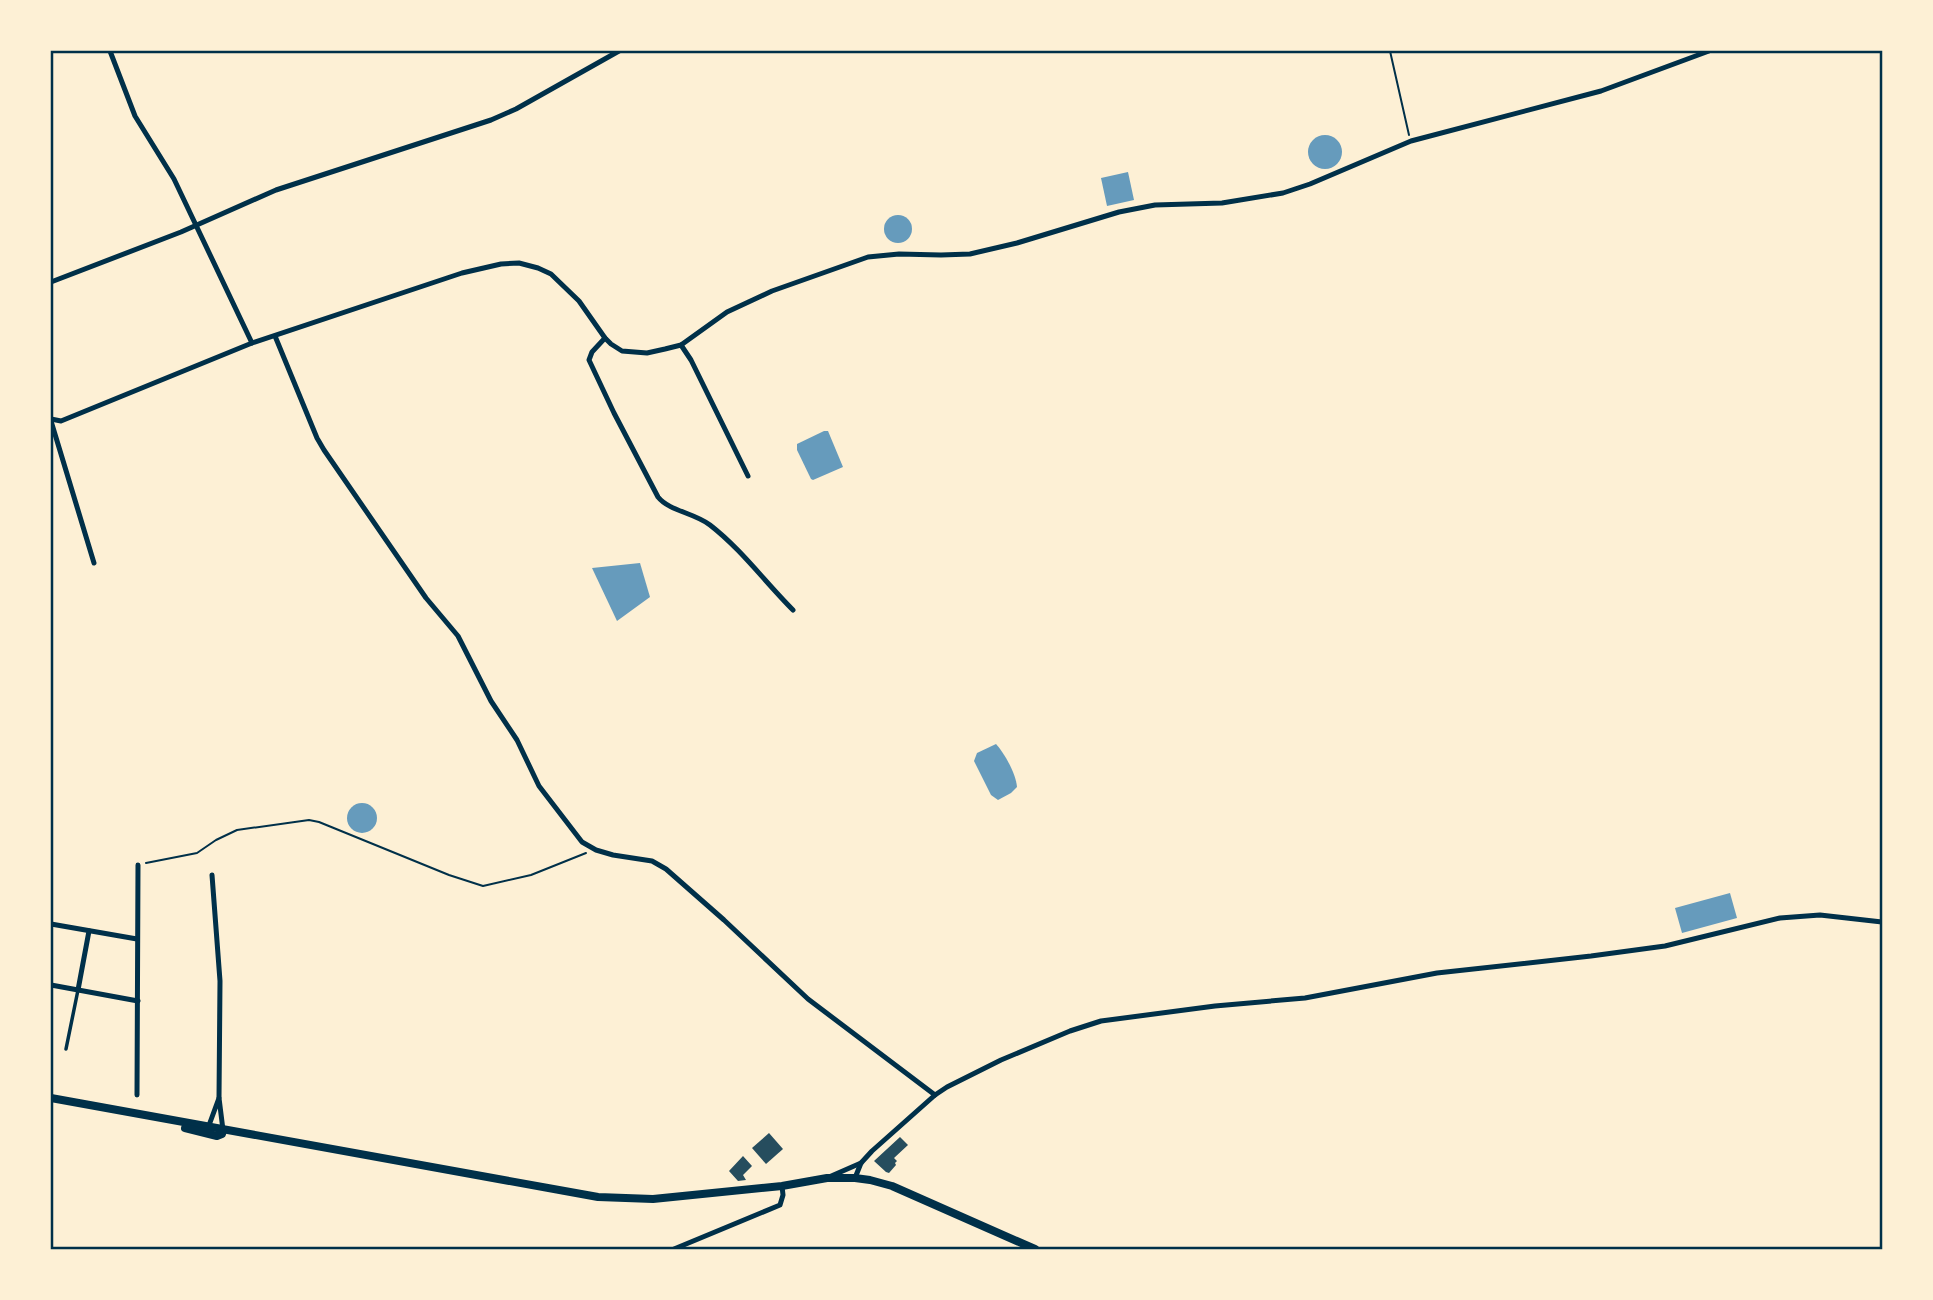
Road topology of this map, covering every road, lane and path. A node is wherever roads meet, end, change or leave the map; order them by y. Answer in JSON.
{"nodes":[{"id":1,"x":110,"y":51,"type":"edge"},
{"id":2,"x":619,"y":51,"type":"edge"},
{"id":3,"x":1390,"y":51,"type":"edge"},
{"id":4,"x":1709,"y":51,"type":"edge"},
{"id":5,"x":1411,"y":141,"type":"junction"},
{"id":6,"x":196,"y":226,"type":"junction"},
{"id":7,"x":51,"y":282,"type":"edge"},
{"id":8,"x":275,"y":336,"type":"junction"},
{"id":9,"x":605,"y":338,"type":"junction"},
{"id":10,"x":252,"y":343,"type":"junction"},
{"id":11,"x":681,"y":345,"type":"junction"},
{"id":12,"x":51,"y":420,"type":"edge"},
{"id":13,"x":748,"y":476,"type":"dead end"},
{"id":14,"x":94,"y":563,"type":"dead end"},
{"id":15,"x":793,"y":610,"type":"dead end"},
{"id":16,"x":596,"y":850,"type":"junction"},
{"id":17,"x":138,"y":865,"type":"joint"},
{"id":18,"x":212,"y":875,"type":"dead end"},
{"id":19,"x":1882,"y":922,"type":"edge"},
{"id":20,"x":51,"y":924,"type":"edge"},
{"id":21,"x":89,"y":931,"type":"junction"},
{"id":22,"x":137,"y":940,"type":"junction"},
{"id":23,"x":51,"y":985,"type":"edge"},
{"id":24,"x":78,"y":990,"type":"junction"},
{"id":25,"x":138,"y":1001,"type":"junction"},
{"id":26,"x":66,"y":1049,"type":"dead end"},
{"id":27,"x":138,"y":1095,"type":"dead end"},
{"id":28,"x":935,"y":1095,"type":"junction"},
{"id":29,"x":51,"y":1098,"type":"edge"},
{"id":30,"x":219,"y":1098,"type":"junction"},
{"id":31,"x":162,"y":1119,"type":"junction"},
{"id":32,"x":208,"y":1128,"type":"junction"},
{"id":33,"x":223,"y":1130,"type":"junction"},
{"id":34,"x":861,"y":1163,"type":"junction"},
{"id":35,"x":827,"y":1178,"type":"junction"},
{"id":36,"x":855,"y":1178,"type":"junction"},
{"id":37,"x":782,"y":1186,"type":"junction"},
{"id":38,"x":674,"y":1249,"type":"edge"},
{"id":39,"x":1035,"y":1249,"type":"edge"}],
"edges":[{"from":1,"to":6,"type":"street"},
{"from":2,"to":6,"type":"street"},
{"from":3,"to":5,"type":"path"},
{"from":4,"to":5,"type":"street"},
{"from":5,"to":11,"type":"street"},
{"from":6,"to":7,"type":"street"},
{"from":6,"to":10,"type":"street"},
{"from":8,"to":9,"type":"street"},
{"from":8,"to":10,"type":"street"},
{"from":8,"to":16,"type":"street"},
{"from":9,"to":11,"type":"street"},
{"from":9,"to":15,"type":"street"},
{"from":10,"to":12,"type":"street"},
{"from":11,"to":13,"type":"street"},
{"from":12,"to":14,"type":"street"},
{"from":16,"to":17,"type":"path"},
{"from":16,"to":28,"type":"street"},
{"from":17,"to":22,"type":"street"},
{"from":18,"to":30,"type":"street"},
{"from":19,"to":28,"type":"street"},
{"from":20,"to":21,"type":"street"},
{"from":21,"to":22,"type":"street"},
{"from":21,"to":24,"type":"street"},
{"from":22,"to":25,"type":"street"},
{"from":23,"to":24,"type":"street"},
{"from":24,"to":25,"type":"street"},
{"from":24,"to":26,"type":"street"},
{"from":25,"to":27,"type":"street"},
{"from":28,"to":34,"type":"street"},
{"from":29,"to":31,"type":"main road"},
{"from":30,"to":32,"type":"street"},
{"from":30,"to":33,"type":"street"},
{"from":31,"to":32,"type":"main road"},
{"from":31,"to":33,"type":"main road"},
{"from":32,"to":33,"type":"main road"},
{"from":33,"to":37,"type":"main road"},
{"from":34,"to":35,"type":"street"},
{"from":34,"to":36,"type":"street"},
{"from":35,"to":36,"type":"main road"},
{"from":35,"to":37,"type":"main road"},
{"from":36,"to":39,"type":"main road"},
{"from":37,"to":38,"type":"street"}]}
